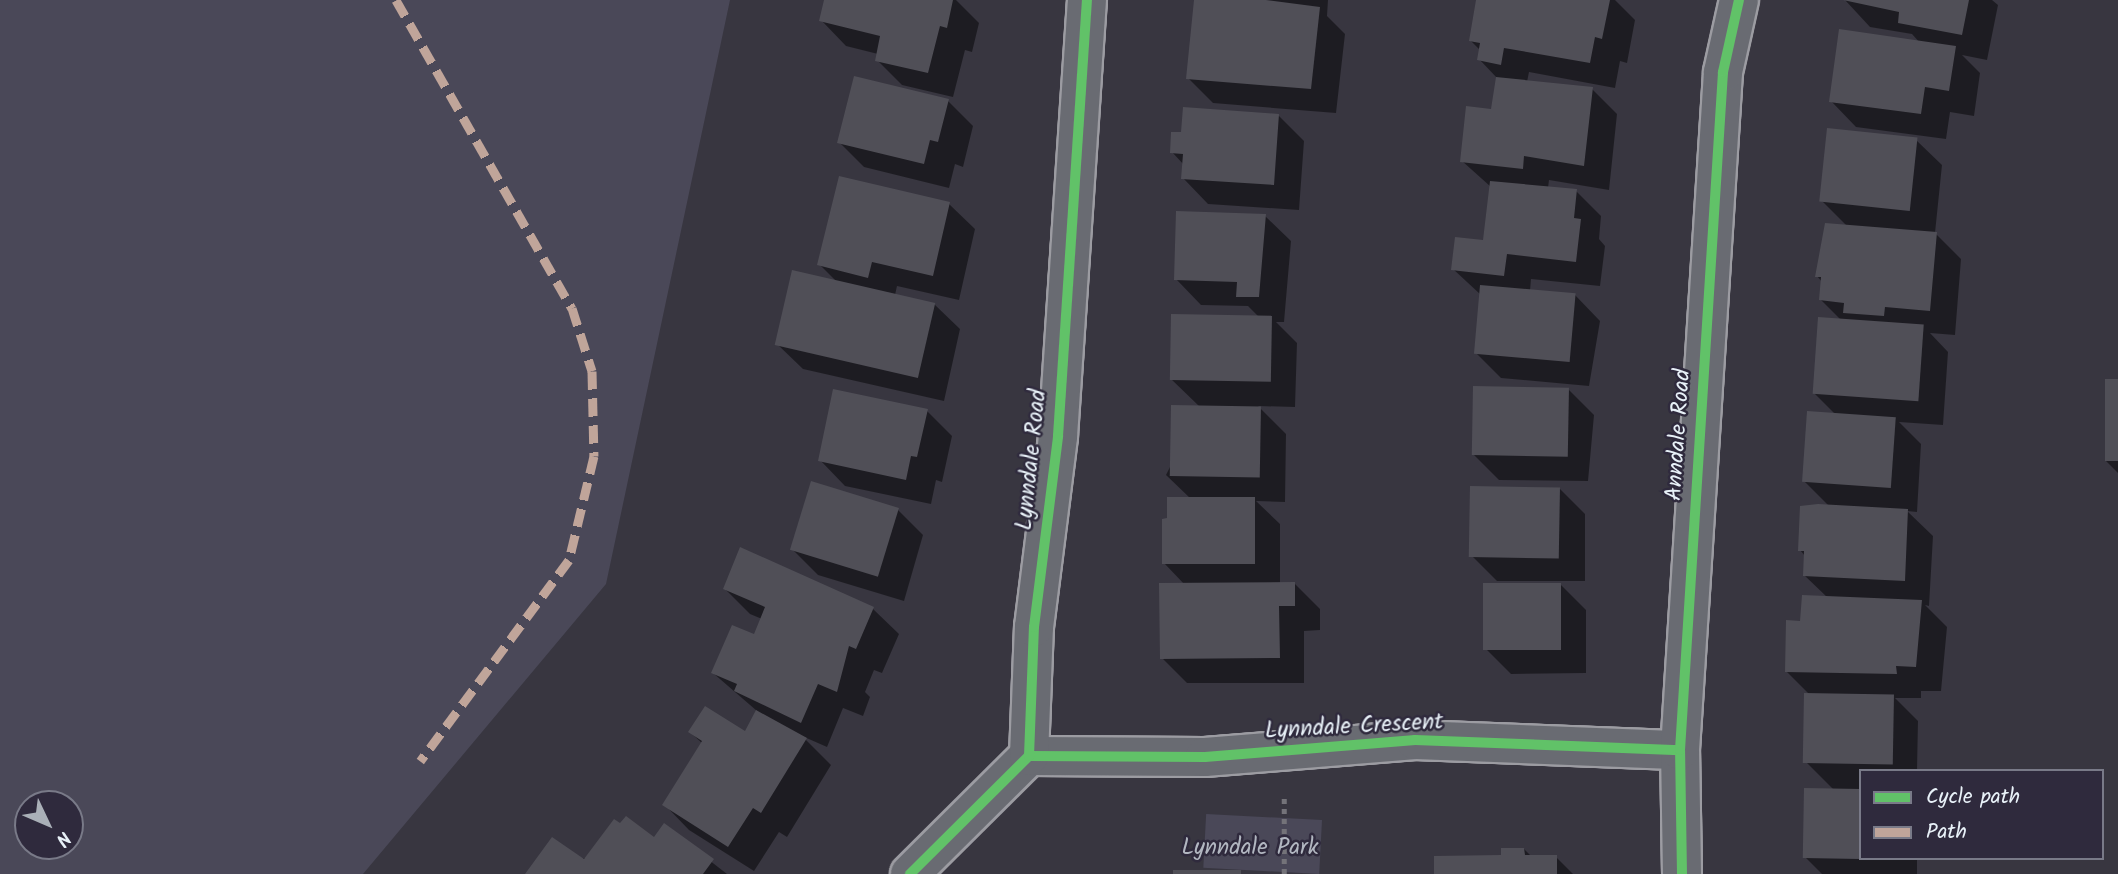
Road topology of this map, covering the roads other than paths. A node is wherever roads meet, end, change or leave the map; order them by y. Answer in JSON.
{"nodes":[{"id":1,"x":1087,"y":0,"type":"edge"},
{"id":2,"x":1739,"y":0,"type":"edge"},
{"id":3,"x":1680,"y":750,"type":"junction"},
{"id":4,"x":1030,"y":756,"type":"junction"},
{"id":5,"x":910,"y":874,"type":"edge"},
{"id":6,"x":1682,"y":874,"type":"edge"}],
"edges":[{"from":1,"to":4,"type":"street","name":"Lynndale Road"},
{"from":2,"to":3,"type":"street","name":"Anndale Road"},
{"from":3,"to":4,"type":"street","name":"Lynndale Crescent"},
{"from":3,"to":6,"type":"street","name":"Anndale Road"},
{"from":4,"to":5,"type":"street"}]}
